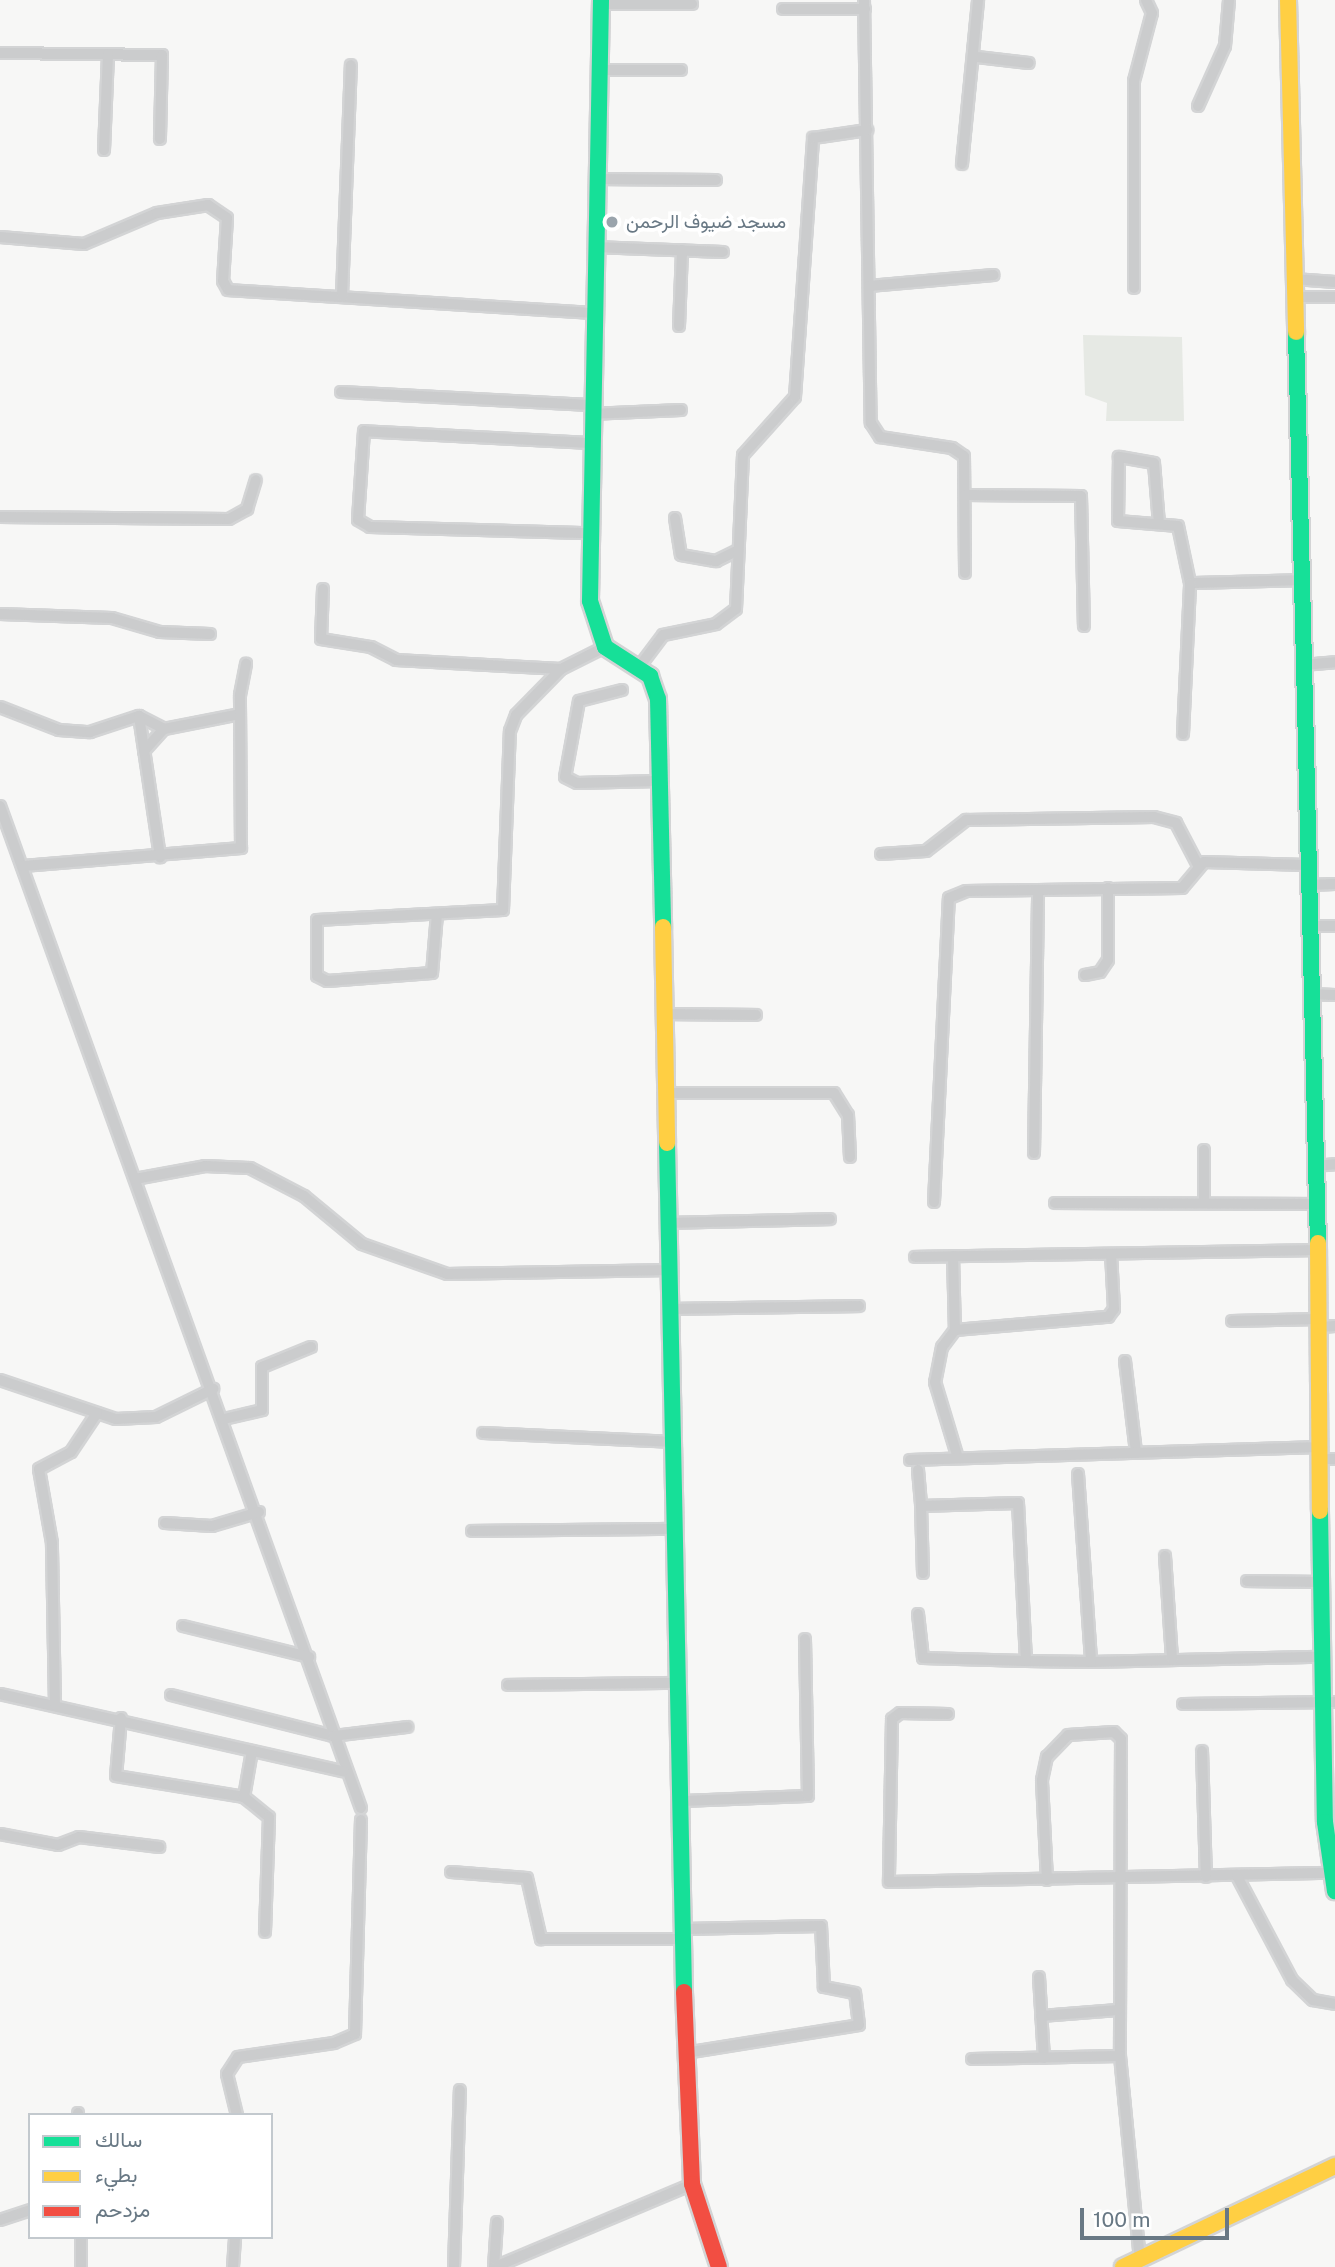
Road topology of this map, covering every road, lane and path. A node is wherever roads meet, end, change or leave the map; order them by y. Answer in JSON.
{"nodes":[{"id":1,"x":978,"y":0,"type":"edge"},
{"id":2,"x":1146,"y":0,"type":"edge"},
{"id":3,"x":1229,"y":0,"type":"edge"},
{"id":4,"x":1288,"y":0,"type":"edge"},
{"id":5,"x":601,"y":2,"type":"edge"},
{"id":6,"x":692,"y":4,"type":"dead end"},
{"id":7,"x":865,"y":5,"type":"edge"},
{"id":8,"x":783,"y":9,"type":"dead end"},
{"id":9,"x":0,"y":53,"type":"edge"},
{"id":10,"x":108,"y":54,"type":"junction"},
{"id":11,"x":977,"y":57,"type":"junction"},
{"id":12,"x":1029,"y":63,"type":"dead end"},
{"id":13,"x":351,"y":65,"type":"dead end"},
{"id":14,"x":600,"y":70,"type":"junction"},
{"id":15,"x":681,"y":70,"type":"dead end"},
{"id":16,"x":1198,"y":107,"type":"dead end"},
{"id":17,"x":867,"y":130,"type":"junction"},
{"id":18,"x":160,"y":139,"type":"dead end"},
{"id":19,"x":104,"y":150,"type":"dead end"},
{"id":20,"x":962,"y":164,"type":"dead end"},
{"id":21,"x":595,"y":179,"type":"junction"},
{"id":22,"x":716,"y":180,"type":"dead end"},
{"id":23,"x":0,"y":237,"type":"edge"},
{"id":24,"x":594,"y":247,"type":"junction"},
{"id":25,"x":682,"y":250,"type":"junction"},
{"id":26,"x":723,"y":252,"type":"dead end"},
{"id":27,"x":994,"y":275,"type":"dead end"},
{"id":28,"x":1294,"y":279,"type":"junction"},
{"id":29,"x":1335,"y":282,"type":"edge"},
{"id":30,"x":869,"y":286,"type":"junction"},
{"id":31,"x":1134,"y":288,"type":"dead end"},
{"id":32,"x":342,"y":296,"type":"junction"},
{"id":33,"x":1293,"y":297,"type":"junction"},
{"id":34,"x":1335,"y":298,"type":"edge"},
{"id":35,"x":592,"y":313,"type":"junction"},
{"id":36,"x":679,"y":326,"type":"dead end"},
{"id":37,"x":341,"y":392,"type":"dead end"},
{"id":38,"x":590,"y":410,"type":"junction"},
{"id":39,"x":681,"y":410,"type":"dead end"},
{"id":40,"x":590,"y":443,"type":"junction"},
{"id":41,"x":256,"y":480,"type":"dead end"},
{"id":42,"x":965,"y":495,"type":"junction"},
{"id":43,"x":0,"y":517,"type":"edge"},
{"id":44,"x":675,"y":518,"type":"dead end"},
{"id":45,"x":1159,"y":524,"type":"junction"},
{"id":46,"x":590,"y":533,"type":"junction"},
{"id":47,"x":739,"y":550,"type":"junction"},
{"id":48,"x":965,"y":573,"type":"dead end"},
{"id":49,"x":1301,"y":580,"type":"junction"},
{"id":50,"x":1190,"y":583,"type":"junction"},
{"id":51,"x":323,"y":589,"type":"dead end"},
{"id":52,"x":0,"y":614,"type":"edge"},
{"id":53,"x":1084,"y":626,"type":"dead end"},
{"id":54,"x":210,"y":634,"type":"dead end"},
{"id":55,"x":605,"y":647,"type":"junction"},
{"id":56,"x":1335,"y":662,"type":"edge"},
{"id":57,"x":246,"y":664,"type":"dead end"},
{"id":58,"x":1303,"y":664,"type":"junction"},
{"id":59,"x":639,"y":667,"type":"junction"},
{"id":60,"x":561,"y":669,"type":"junction"},
{"id":61,"x":622,"y":690,"type":"dead end"},
{"id":62,"x":0,"y":707,"type":"edge"},
{"id":63,"x":240,"y":713,"type":"junction"},
{"id":64,"x":139,"y":716,"type":"junction"},
{"id":65,"x":164,"y":729,"type":"junction"},
{"id":66,"x":1182,"y":734,"type":"dead end"},
{"id":67,"x":144,"y":751,"type":"junction"},
{"id":68,"x":659,"y":781,"type":"junction"},
{"id":69,"x":0,"y":806,"type":"edge"},
{"id":70,"x":881,"y":854,"type":"dead end"},
{"id":71,"x":160,"y":857,"type":"junction"},
{"id":72,"x":1198,"y":865,"type":"junction"},
{"id":73,"x":23,"y":866,"type":"junction"},
{"id":74,"x":1306,"y":866,"type":"junction"},
{"id":75,"x":1335,"y":884,"type":"edge"},
{"id":76,"x":1307,"y":885,"type":"junction"},
{"id":77,"x":1108,"y":888,"type":"junction"},
{"id":78,"x":1038,"y":890,"type":"junction"},
{"id":79,"x":437,"y":914,"type":"junction"},
{"id":80,"x":1308,"y":926,"type":"junction"},
{"id":81,"x":1335,"y":926,"type":"edge"},
{"id":82,"x":1085,"y":975,"type":"dead end"},
{"id":83,"x":1309,"y":994,"type":"junction"},
{"id":84,"x":1335,"y":995,"type":"edge"},
{"id":85,"x":665,"y":1014,"type":"junction"},
{"id":86,"x":756,"y":1014,"type":"dead end"},
{"id":87,"x":666,"y":1093,"type":"junction"},
{"id":88,"x":1204,"y":1150,"type":"dead end"},
{"id":89,"x":1034,"y":1153,"type":"dead end"},
{"id":90,"x":850,"y":1157,"type":"dead end"},
{"id":91,"x":1335,"y":1164,"type":"edge"},
{"id":92,"x":1314,"y":1166,"type":"junction"},
{"id":93,"x":135,"y":1180,"type":"junction"},
{"id":94,"x":1203,"y":1201,"type":"junction"},
{"id":95,"x":934,"y":1202,"type":"dead end"},
{"id":96,"x":1055,"y":1203,"type":"dead end"},
{"id":97,"x":1316,"y":1204,"type":"junction"},
{"id":98,"x":830,"y":1219,"type":"dead end"},
{"id":99,"x":670,"y":1223,"type":"junction"},
{"id":100,"x":1316,"y":1250,"type":"junction"},
{"id":101,"x":1111,"y":1254,"type":"junction"},
{"id":102,"x":953,"y":1256,"type":"junction"},
{"id":103,"x":915,"y":1257,"type":"dead end"},
{"id":104,"x":671,"y":1270,"type":"junction"},
{"id":105,"x":859,"y":1306,"type":"dead end"},
{"id":106,"x":673,"y":1309,"type":"junction"},
{"id":107,"x":1232,"y":1321,"type":"dead end"},
{"id":108,"x":1325,"y":1324,"type":"edge"},
{"id":109,"x":955,"y":1330,"type":"junction"},
{"id":110,"x":311,"y":1347,"type":"dead end"},
{"id":111,"x":1125,"y":1361,"type":"dead end"},
{"id":112,"x":0,"y":1380,"type":"edge"},
{"id":113,"x":213,"y":1389,"type":"junction"},
{"id":114,"x":97,"y":1413,"type":"junction"},
{"id":115,"x":224,"y":1419,"type":"junction"},
{"id":116,"x":483,"y":1433,"type":"dead end"},
{"id":117,"x":675,"y":1442,"type":"junction"},
{"id":118,"x":1136,"y":1452,"type":"junction"},
{"id":119,"x":1325,"y":1455,"type":"edge"},
{"id":120,"x":958,"y":1458,"type":"junction"},
{"id":121,"x":910,"y":1460,"type":"dead end"},
{"id":122,"x":918,"y":1470,"type":"dead end"},
{"id":123,"x":1078,"y":1474,"type":"dead end"},
{"id":124,"x":921,"y":1506,"type":"junction"},
{"id":125,"x":259,"y":1511,"type":"junction"},
{"id":126,"x":165,"y":1523,"type":"dead end"},
{"id":127,"x":676,"y":1528,"type":"junction"},
{"id":128,"x":472,"y":1531,"type":"dead end"},
{"id":129,"x":1165,"y":1556,"type":"dead end"},
{"id":130,"x":923,"y":1573,"type":"dead end"},
{"id":131,"x":1247,"y":1581,"type":"dead end"},
{"id":132,"x":1320,"y":1582,"type":"junction"},
{"id":133,"x":918,"y":1614,"type":"dead end"},
{"id":134,"x":184,"y":1626,"type":"dead end"},
{"id":135,"x":805,"y":1639,"type":"dead end"},
{"id":136,"x":309,"y":1657,"type":"junction"},
{"id":137,"x":1320,"y":1657,"type":"junction"},
{"id":138,"x":1172,"y":1660,"type":"junction"},
{"id":139,"x":1026,"y":1661,"type":"junction"},
{"id":140,"x":1091,"y":1662,"type":"junction"},
{"id":141,"x":679,"y":1683,"type":"junction"},
{"id":142,"x":508,"y":1685,"type":"dead end"},
{"id":143,"x":0,"y":1694,"type":"edge"},
{"id":144,"x":171,"y":1695,"type":"dead end"},
{"id":145,"x":1328,"y":1702,"type":"edge"},
{"id":146,"x":1183,"y":1704,"type":"dead end"},
{"id":147,"x":55,"y":1705,"type":"junction"},
{"id":148,"x":948,"y":1714,"type":"dead end"},
{"id":149,"x":121,"y":1718,"type":"junction"},
{"id":150,"x":407,"y":1727,"type":"dead end"},
{"id":151,"x":333,"y":1736,"type":"junction"},
{"id":152,"x":252,"y":1751,"type":"junction"},
{"id":153,"x":1202,"y":1751,"type":"dead end"},
{"id":154,"x":343,"y":1771,"type":"junction"},
{"id":155,"x":244,"y":1797,"type":"junction"},
{"id":156,"x":682,"y":1801,"type":"junction"},
{"id":157,"x":0,"y":1834,"type":"edge"},
{"id":158,"x":159,"y":1847,"type":"dead end"},
{"id":159,"x":451,"y":1872,"type":"dead end"},
{"id":160,"x":1331,"y":1873,"type":"junction"},
{"id":161,"x":1237,"y":1876,"type":"junction"},
{"id":162,"x":1206,"y":1877,"type":"junction"},
{"id":163,"x":1118,"y":1879,"type":"junction"},
{"id":164,"x":1047,"y":1880,"type":"junction"},
{"id":165,"x":1335,"y":1891,"type":"edge"},
{"id":166,"x":265,"y":1932,"type":"dead end"},
{"id":167,"x":685,"y":1934,"type":"junction"},
{"id":168,"x":1039,"y":1977,"type":"dead end"},
{"id":169,"x":1335,"y":2004,"type":"edge"},
{"id":170,"x":1118,"y":2010,"type":"junction"},
{"id":171,"x":1041,"y":2016,"type":"junction"},
{"id":172,"x":685,"y":2053,"type":"junction"},
{"id":173,"x":1120,"y":2056,"type":"junction"},
{"id":174,"x":1044,"y":2058,"type":"junction"},
{"id":175,"x":972,"y":2059,"type":"dead end"},
{"id":176,"x":460,"y":2090,"type":"dead end"},
{"id":177,"x":236,"y":2113,"type":"edge"},
{"id":178,"x":1335,"y":2166,"type":"edge"},
{"id":179,"x":692,"y":2184,"type":"junction"},
{"id":180,"x":28,"y":2211,"type":"edge"},
{"id":181,"x":0,"y":2220,"type":"edge"},
{"id":182,"x":496,"y":2222,"type":"dead end"},
{"id":183,"x":81,"y":2239,"type":"edge"},
{"id":184,"x":235,"y":2239,"type":"edge"},
{"id":185,"x":1140,"y":2260,"type":"junction"},
{"id":186,"x":81,"y":2267,"type":"edge"},
{"id":187,"x":233,"y":2267,"type":"edge"},
{"id":188,"x":454,"y":2267,"type":"edge"},
{"id":189,"x":494,"y":2267,"type":"edge"},
{"id":190,"x":719,"y":2267,"type":"edge"},
{"id":191,"x":1123,"y":2267,"type":"edge"}],
"edges":[{"from":1,"to":11,"type":"street"},
{"from":2,"to":31,"type":"street"},
{"from":3,"to":16,"type":"street"},
{"from":4,"to":28,"type":"street"},
{"from":5,"to":6,"type":"street"},
{"from":5,"to":14,"type":"street"},
{"from":7,"to":8,"type":"street"},
{"from":7,"to":17,"type":"street"},
{"from":9,"to":10,"type":"street"},
{"from":10,"to":18,"type":"street"},
{"from":10,"to":19,"type":"street"},
{"from":11,"to":12,"type":"street"},
{"from":11,"to":20,"type":"street"},
{"from":13,"to":32,"type":"street"},
{"from":14,"to":15,"type":"street"},
{"from":14,"to":21,"type":"street"},
{"from":17,"to":30,"type":"street"},
{"from":17,"to":47,"type":"street"},
{"from":21,"to":22,"type":"street"},
{"from":21,"to":24,"type":"street"},
{"from":23,"to":32,"type":"street"},
{"from":24,"to":25,"type":"street"},
{"from":24,"to":35,"type":"street"},
{"from":25,"to":26,"type":"street"},
{"from":25,"to":36,"type":"street"},
{"from":27,"to":30,"type":"street"},
{"from":28,"to":29,"type":"street"},
{"from":28,"to":33,"type":"street"},
{"from":30,"to":42,"type":"street"},
{"from":32,"to":35,"type":"street"},
{"from":33,"to":34,"type":"street"},
{"from":33,"to":49,"type":"street"},
{"from":35,"to":38,"type":"street"},
{"from":37,"to":38,"type":"street"},
{"from":38,"to":39,"type":"street"},
{"from":38,"to":40,"type":"street"},
{"from":40,"to":46,"type":"street"},
{"from":40,"to":46,"type":"street"},
{"from":41,"to":43,"type":"street"},
{"from":42,"to":48,"type":"street"},
{"from":42,"to":53,"type":"street"},
{"from":44,"to":47,"type":"street"},
{"from":45,"to":45,"type":"street"},
{"from":45,"to":50,"type":"street"},
{"from":46,"to":55,"type":"street"},
{"from":47,"to":59,"type":"street"},
{"from":49,"to":50,"type":"street"},
{"from":49,"to":58,"type":"street"},
{"from":50,"to":66,"type":"street"},
{"from":51,"to":60,"type":"street"},
{"from":52,"to":54,"type":"street"},
{"from":55,"to":59,"type":"street"},
{"from":55,"to":60,"type":"street"},
{"from":56,"to":58,"type":"street"},
{"from":57,"to":63,"type":"street"},
{"from":58,"to":74,"type":"street"},
{"from":59,"to":68,"type":"street"},
{"from":60,"to":79,"type":"street"},
{"from":61,"to":68,"type":"street"},
{"from":62,"to":64,"type":"street"},
{"from":63,"to":65,"type":"street"},
{"from":63,"to":71,"type":"street"},
{"from":64,"to":65,"type":"street"},
{"from":64,"to":67,"type":"street"},
{"from":65,"to":67,"type":"street"},
{"from":67,"to":71,"type":"street"},
{"from":68,"to":85,"type":"street"},
{"from":69,"to":73,"type":"street"},
{"from":70,"to":72,"type":"street"},
{"from":71,"to":73,"type":"street"},
{"from":72,"to":74,"type":"street"},
{"from":72,"to":77,"type":"street"},
{"from":73,"to":93,"type":"street"},
{"from":74,"to":76,"type":"street"},
{"from":75,"to":76,"type":"street"},
{"from":76,"to":80,"type":"street"},
{"from":77,"to":78,"type":"street"},
{"from":77,"to":82,"type":"street"},
{"from":78,"to":89,"type":"street"},
{"from":78,"to":95,"type":"street"},
{"from":79,"to":79,"type":"street"},
{"from":80,"to":81,"type":"street"},
{"from":80,"to":83,"type":"street"},
{"from":83,"to":84,"type":"street"},
{"from":83,"to":92,"type":"street"},
{"from":85,"to":86,"type":"street"},
{"from":85,"to":87,"type":"street"},
{"from":87,"to":90,"type":"street"},
{"from":87,"to":99,"type":"street"},
{"from":88,"to":94,"type":"street"},
{"from":91,"to":92,"type":"street"},
{"from":92,"to":97,"type":"street"},
{"from":93,"to":104,"type":"street"},
{"from":93,"to":113,"type":"street"},
{"from":94,"to":96,"type":"street"},
{"from":94,"to":97,"type":"street"},
{"from":97,"to":100,"type":"street"},
{"from":98,"to":99,"type":"street"},
{"from":99,"to":104,"type":"street"},
{"from":100,"to":101,"type":"street"},
{"from":100,"to":108,"type":"street"},
{"from":101,"to":102,"type":"street"},
{"from":101,"to":109,"type":"street"},
{"from":102,"to":103,"type":"street"},
{"from":102,"to":109,"type":"street"},
{"from":104,"to":106,"type":"street"},
{"from":105,"to":106,"type":"street"},
{"from":106,"to":117,"type":"street"},
{"from":107,"to":108,"type":"street"},
{"from":108,"to":119,"type":"street"},
{"from":109,"to":120,"type":"street"},
{"from":110,"to":115,"type":"street"},
{"from":111,"to":118,"type":"street"},
{"from":112,"to":114,"type":"street"},
{"from":113,"to":114,"type":"street"},
{"from":113,"to":115,"type":"street"},
{"from":114,"to":147,"type":"street"},
{"from":115,"to":125,"type":"street"},
{"from":116,"to":117,"type":"street"},
{"from":117,"to":127,"type":"street"},
{"from":118,"to":119,"type":"street"},
{"from":118,"to":120,"type":"street"},
{"from":119,"to":132,"type":"street"},
{"from":120,"to":121,"type":"street"},
{"from":122,"to":124,"type":"street"},
{"from":123,"to":140,"type":"street"},
{"from":124,"to":130,"type":"street"},
{"from":124,"to":139,"type":"street"},
{"from":125,"to":126,"type":"street"},
{"from":125,"to":136,"type":"street"},
{"from":127,"to":128,"type":"street"},
{"from":127,"to":141,"type":"street"},
{"from":129,"to":138,"type":"street"},
{"from":131,"to":132,"type":"street"},
{"from":132,"to":137,"type":"street"},
{"from":133,"to":139,"type":"street"},
{"from":134,"to":136,"type":"street"},
{"from":135,"to":156,"type":"street"},
{"from":136,"to":151,"type":"street"},
{"from":137,"to":138,"type":"street"},
{"from":137,"to":145,"type":"street"},
{"from":138,"to":140,"type":"street"},
{"from":139,"to":140,"type":"street"},
{"from":141,"to":142,"type":"street"},
{"from":141,"to":156,"type":"street"},
{"from":143,"to":147,"type":"street"},
{"from":144,"to":151,"type":"street"},
{"from":145,"to":146,"type":"street"},
{"from":145,"to":160,"type":"street"},
{"from":147,"to":149,"type":"street"},
{"from":148,"to":164,"type":"street"},
{"from":149,"to":152,"type":"street"},
{"from":149,"to":155,"type":"street"},
{"from":150,"to":151,"type":"street"},
{"from":151,"to":154,"type":"street"},
{"from":152,"to":154,"type":"street"},
{"from":152,"to":155,"type":"street"},
{"from":153,"to":162,"type":"street"},
{"from":154,"to":177,"type":"street"},
{"from":155,"to":166,"type":"street"},
{"from":156,"to":167,"type":"street"},
{"from":157,"to":158,"type":"street"},
{"from":159,"to":167,"type":"street"},
{"from":160,"to":161,"type":"street"},
{"from":160,"to":165,"type":"street"},
{"from":161,"to":162,"type":"street"},
{"from":161,"to":169,"type":"street"},
{"from":162,"to":163,"type":"street"},
{"from":163,"to":164,"type":"street"},
{"from":163,"to":164,"type":"street"},
{"from":163,"to":170,"type":"street"},
{"from":167,"to":172,"type":"street"},
{"from":167,"to":172,"type":"street"},
{"from":168,"to":171,"type":"street"},
{"from":170,"to":171,"type":"street"},
{"from":170,"to":173,"type":"street"},
{"from":171,"to":174,"type":"street"},
{"from":172,"to":179,"type":"street"},
{"from":173,"to":174,"type":"street"},
{"from":173,"to":185,"type":"street"},
{"from":174,"to":175,"type":"street"},
{"from":176,"to":188,"type":"street"},
{"from":178,"to":185,"type":"street"},
{"from":179,"to":189,"type":"street"},
{"from":179,"to":190,"type":"street"},
{"from":180,"to":181,"type":"street"},
{"from":182,"to":189,"type":"street"},
{"from":183,"to":186,"type":"street"},
{"from":184,"to":187,"type":"street"},
{"from":185,"to":191,"type":"street"}]}
